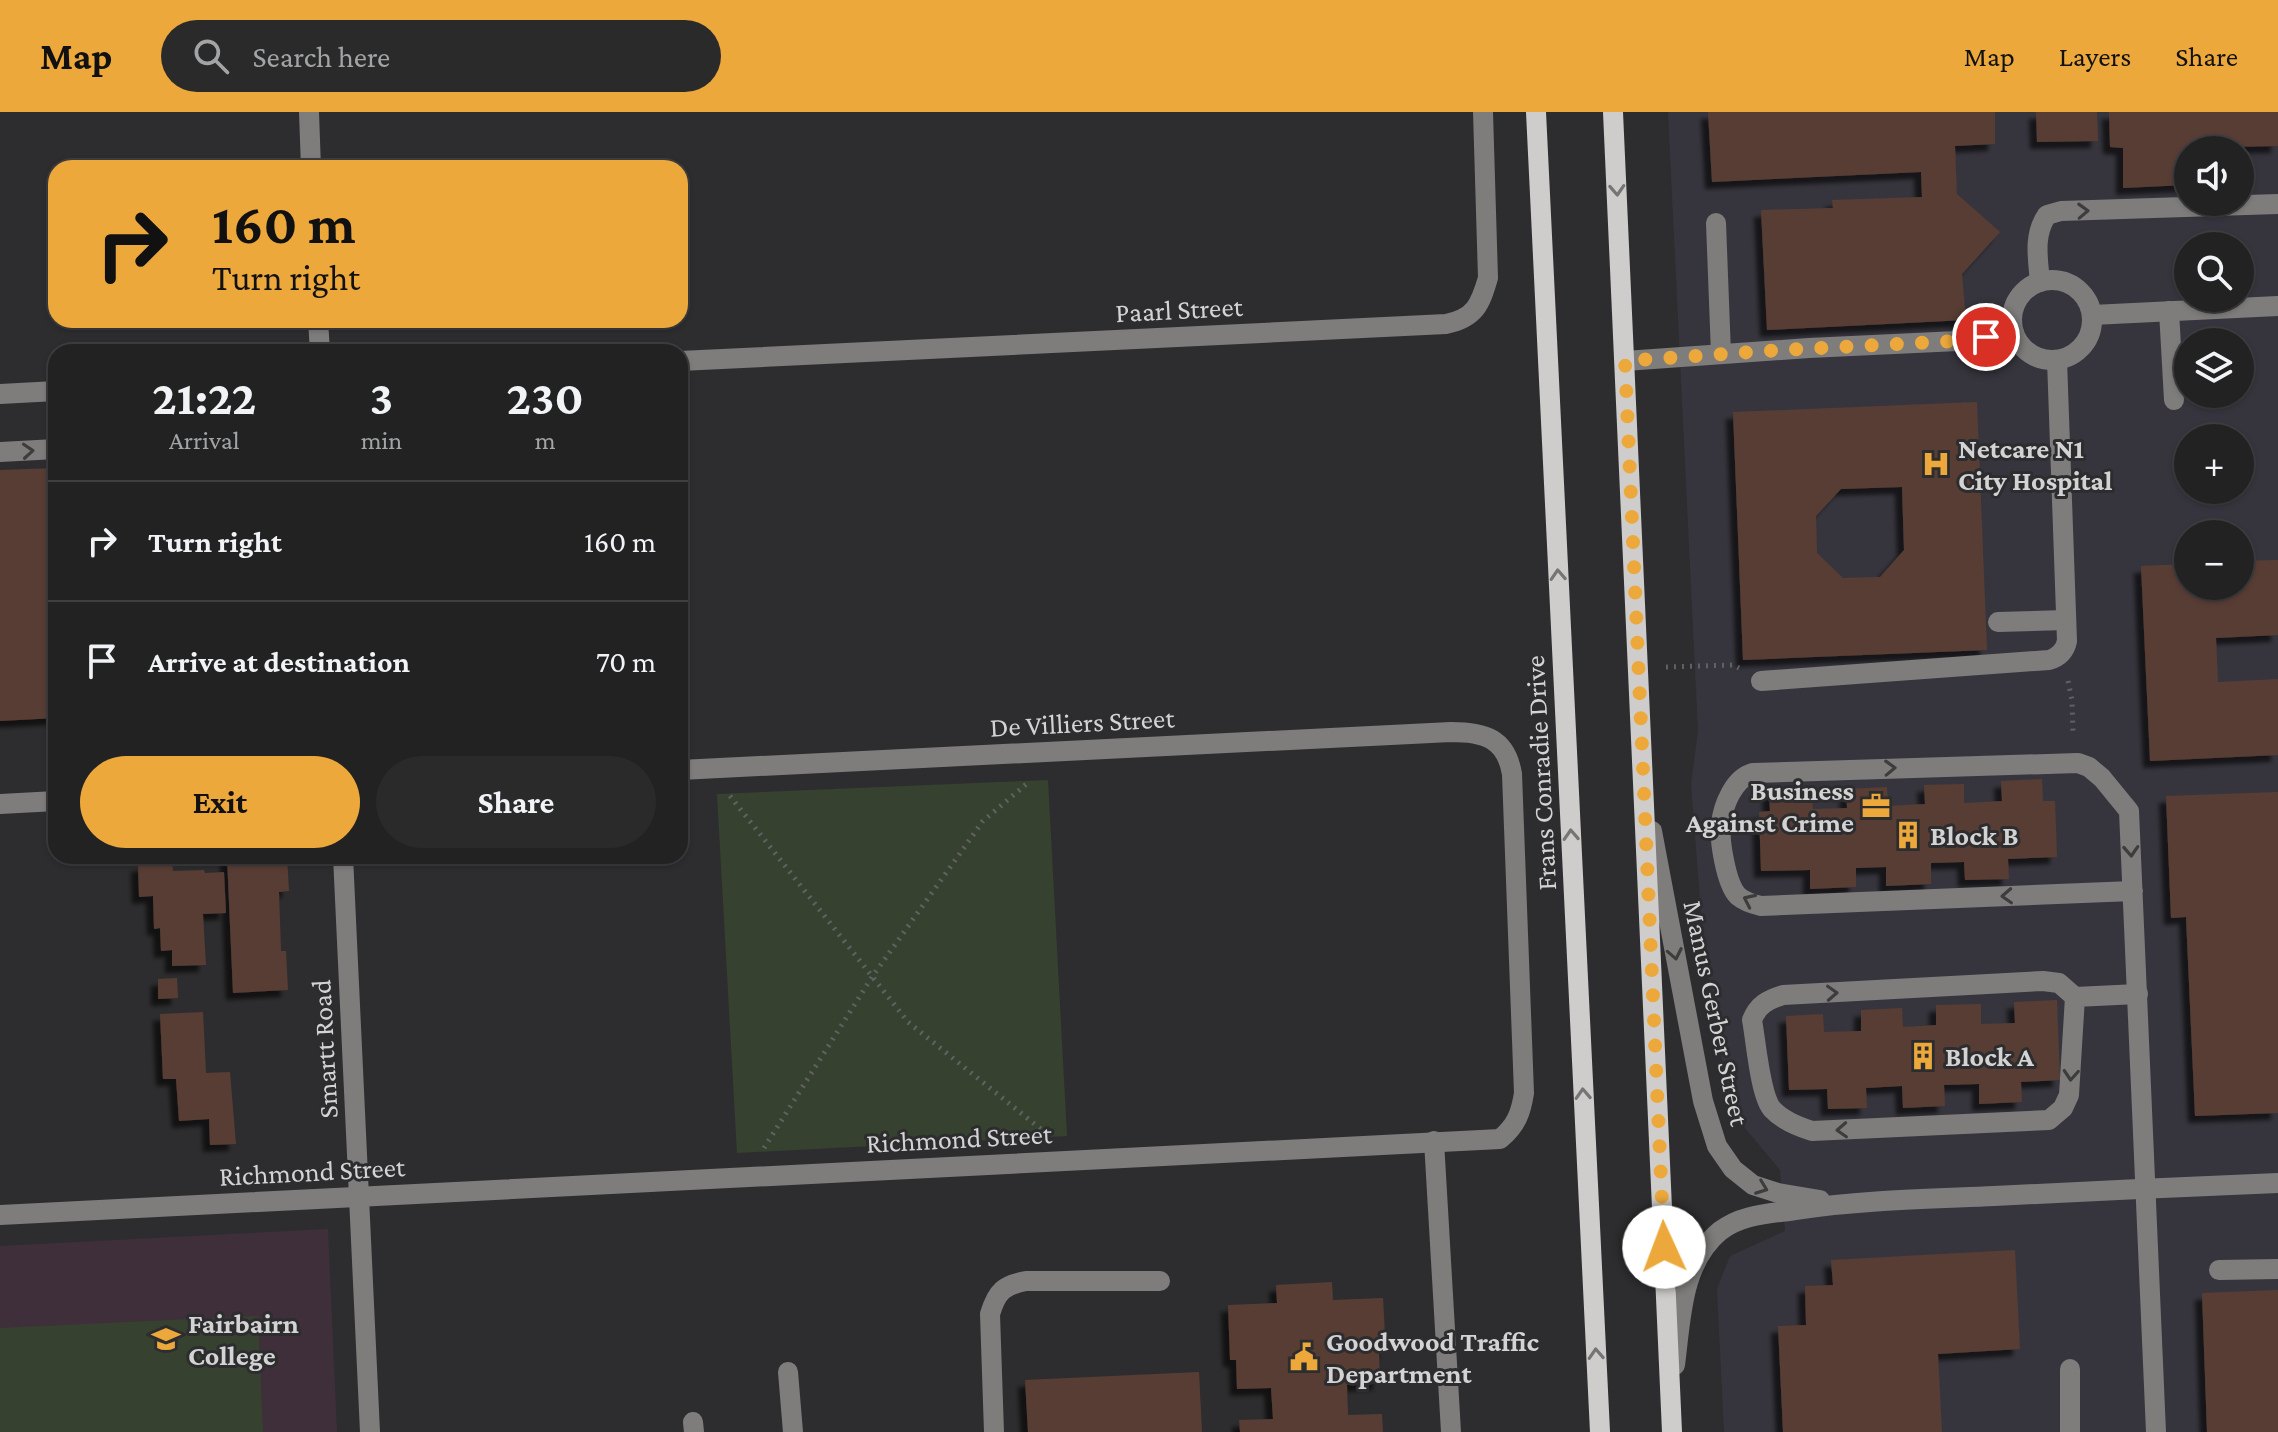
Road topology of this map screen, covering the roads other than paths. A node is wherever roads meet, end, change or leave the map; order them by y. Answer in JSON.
{"nodes":[{"id":1,"x":309,"y":112,"type":"edge"},
{"id":2,"x":1483,"y":112,"type":"edge"},
{"id":3,"x":1536,"y":112,"type":"edge"},
{"id":4,"x":1613,"y":112,"type":"edge"},
{"id":5,"x":311,"y":160,"type":"edge"},
{"id":6,"x":2278,"y":204,"type":"edge"},
{"id":7,"x":1716,"y":223,"type":"dead end"},
{"id":8,"x":2040,"y":282,"type":"junction"},
{"id":9,"x":2278,"y":306,"type":"edge"},
{"id":10,"x":2169,"y":311,"type":"junction"},
{"id":11,"x":2092,"y":315,"type":"junction"},
{"id":12,"x":2014,"y":333,"type":"junction"},
{"id":13,"x":1721,"y":354,"type":"junction"},
{"id":14,"x":2057,"y":360,"type":"junction"},
{"id":15,"x":688,"y":361,"type":"edge"},
{"id":16,"x":1625,"y":361,"type":"junction"},
{"id":17,"x":48,"y":391,"type":"edge"},
{"id":18,"x":0,"y":394,"type":"edge"},
{"id":19,"x":2174,"y":400,"type":"dead end"},
{"id":20,"x":48,"y":449,"type":"edge"},
{"id":21,"x":0,"y":452,"type":"edge"},
{"id":22,"x":2066,"y":620,"type":"junction"},
{"id":23,"x":1998,"y":622,"type":"dead end"},
{"id":24,"x":1761,"y":681,"type":"dead end"},
{"id":25,"x":1486,"y":735,"type":"joint"},
{"id":26,"x":688,"y":770,"type":"edge"},
{"id":27,"x":1645,"y":795,"type":"junction"},
{"id":28,"x":48,"y":801,"type":"edge"},
{"id":29,"x":0,"y":804,"type":"edge"},
{"id":30,"x":343,"y":864,"type":"edge"},
{"id":31,"x":2133,"y":891,"type":"junction"},
{"id":32,"x":2138,"y":994,"type":"junction"},
{"id":33,"x":2075,"y":997,"type":"junction"},
{"id":34,"x":1434,"y":1141,"type":"junction"},
{"id":35,"x":2278,"y":1183,"type":"edge"},
{"id":36,"x":2146,"y":1189,"type":"junction"},
{"id":37,"x":359,"y":1197,"type":"junction"},
{"id":38,"x":1843,"y":1203,"type":"junction"},
{"id":39,"x":0,"y":1215,"type":"edge"},
{"id":40,"x":2278,"y":1269,"type":"edge"},
{"id":41,"x":2219,"y":1270,"type":"dead end"},
{"id":42,"x":1160,"y":1281,"type":"dead end"},
{"id":43,"x":2070,"y":1369,"type":"dead end"},
{"id":44,"x":788,"y":1372,"type":"dead end"},
{"id":45,"x":1670,"y":1397,"type":"junction"},
{"id":46,"x":370,"y":1432,"type":"edge"},
{"id":47,"x":793,"y":1432,"type":"edge"},
{"id":48,"x":994,"y":1432,"type":"edge"},
{"id":49,"x":1451,"y":1432,"type":"edge"},
{"id":50,"x":1600,"y":1432,"type":"edge"},
{"id":51,"x":1672,"y":1432,"type":"edge"},
{"id":52,"x":2070,"y":1432,"type":"edge"},
{"id":53,"x":2156,"y":1432,"type":"edge"}],
"edges":[{"from":1,"to":5,"type":"street"},
{"from":2,"to":15,"type":"street","name":"Paarl Street"},
{"from":50,"to":3,"type":"main road","name":"Frans Conradie Drive","one_way":true},
{"from":4,"to":16,"type":"main road","one_way":true},
{"from":8,"to":6,"type":"street","one_way":true},
{"from":7,"to":13,"type":"street"},
{"from":8,"to":11,"type":"street"},
{"from":8,"to":12,"type":"street"},
{"from":9,"to":10,"type":"street"},
{"from":10,"to":11,"type":"street"},
{"from":10,"to":19,"type":"street"},
{"from":11,"to":14,"type":"street"},
{"from":12,"to":13,"type":"street"},
{"from":12,"to":14,"type":"street"},
{"from":13,"to":16,"type":"street"},
{"from":14,"to":22,"type":"street"},
{"from":16,"to":27,"type":"main road"},
{"from":17,"to":18,"type":"street"},
{"from":21,"to":20,"type":"street","one_way":true},
{"from":22,"to":23,"type":"street"},
{"from":22,"to":24,"type":"street"},
{"from":25,"to":26,"type":"street","name":"De Villiers Street"},
{"from":25,"to":34,"type":"street","name":"Richmond Street"},
{"from":27,"to":38,"type":"street","name":"Manus Gerber Street","one_way":true},
{"from":27,"to":45,"type":"main road"},
{"from":28,"to":29,"type":"street"},
{"from":30,"to":37,"type":"street","name":"Smartt Road"},
{"from":31,"to":31,"type":"street","one_way":true},
{"from":31,"to":32,"type":"street"},
{"from":32,"to":33,"type":"street"},
{"from":32,"to":36,"type":"street"},
{"from":33,"to":33,"type":"street","one_way":true},
{"from":34,"to":37,"type":"street","name":"Richmond Street"},
{"from":34,"to":49,"type":"street"},
{"from":35,"to":36,"type":"street","name":"Manus Gerber Street"},
{"from":36,"to":38,"type":"street","name":"Manus Gerber Street"},
{"from":36,"to":53,"type":"street"},
{"from":37,"to":39,"type":"street","name":"Richmond Street"},
{"from":37,"to":46,"type":"street","name":"Smartt Road"},
{"from":38,"to":45,"type":"street","name":"Manus Gerber Street"},
{"from":40,"to":41,"type":"street"},
{"from":42,"to":48,"type":"street"},
{"from":43,"to":52,"type":"street"},
{"from":44,"to":47,"type":"street"},
{"from":45,"to":51,"type":"main road"}]}
